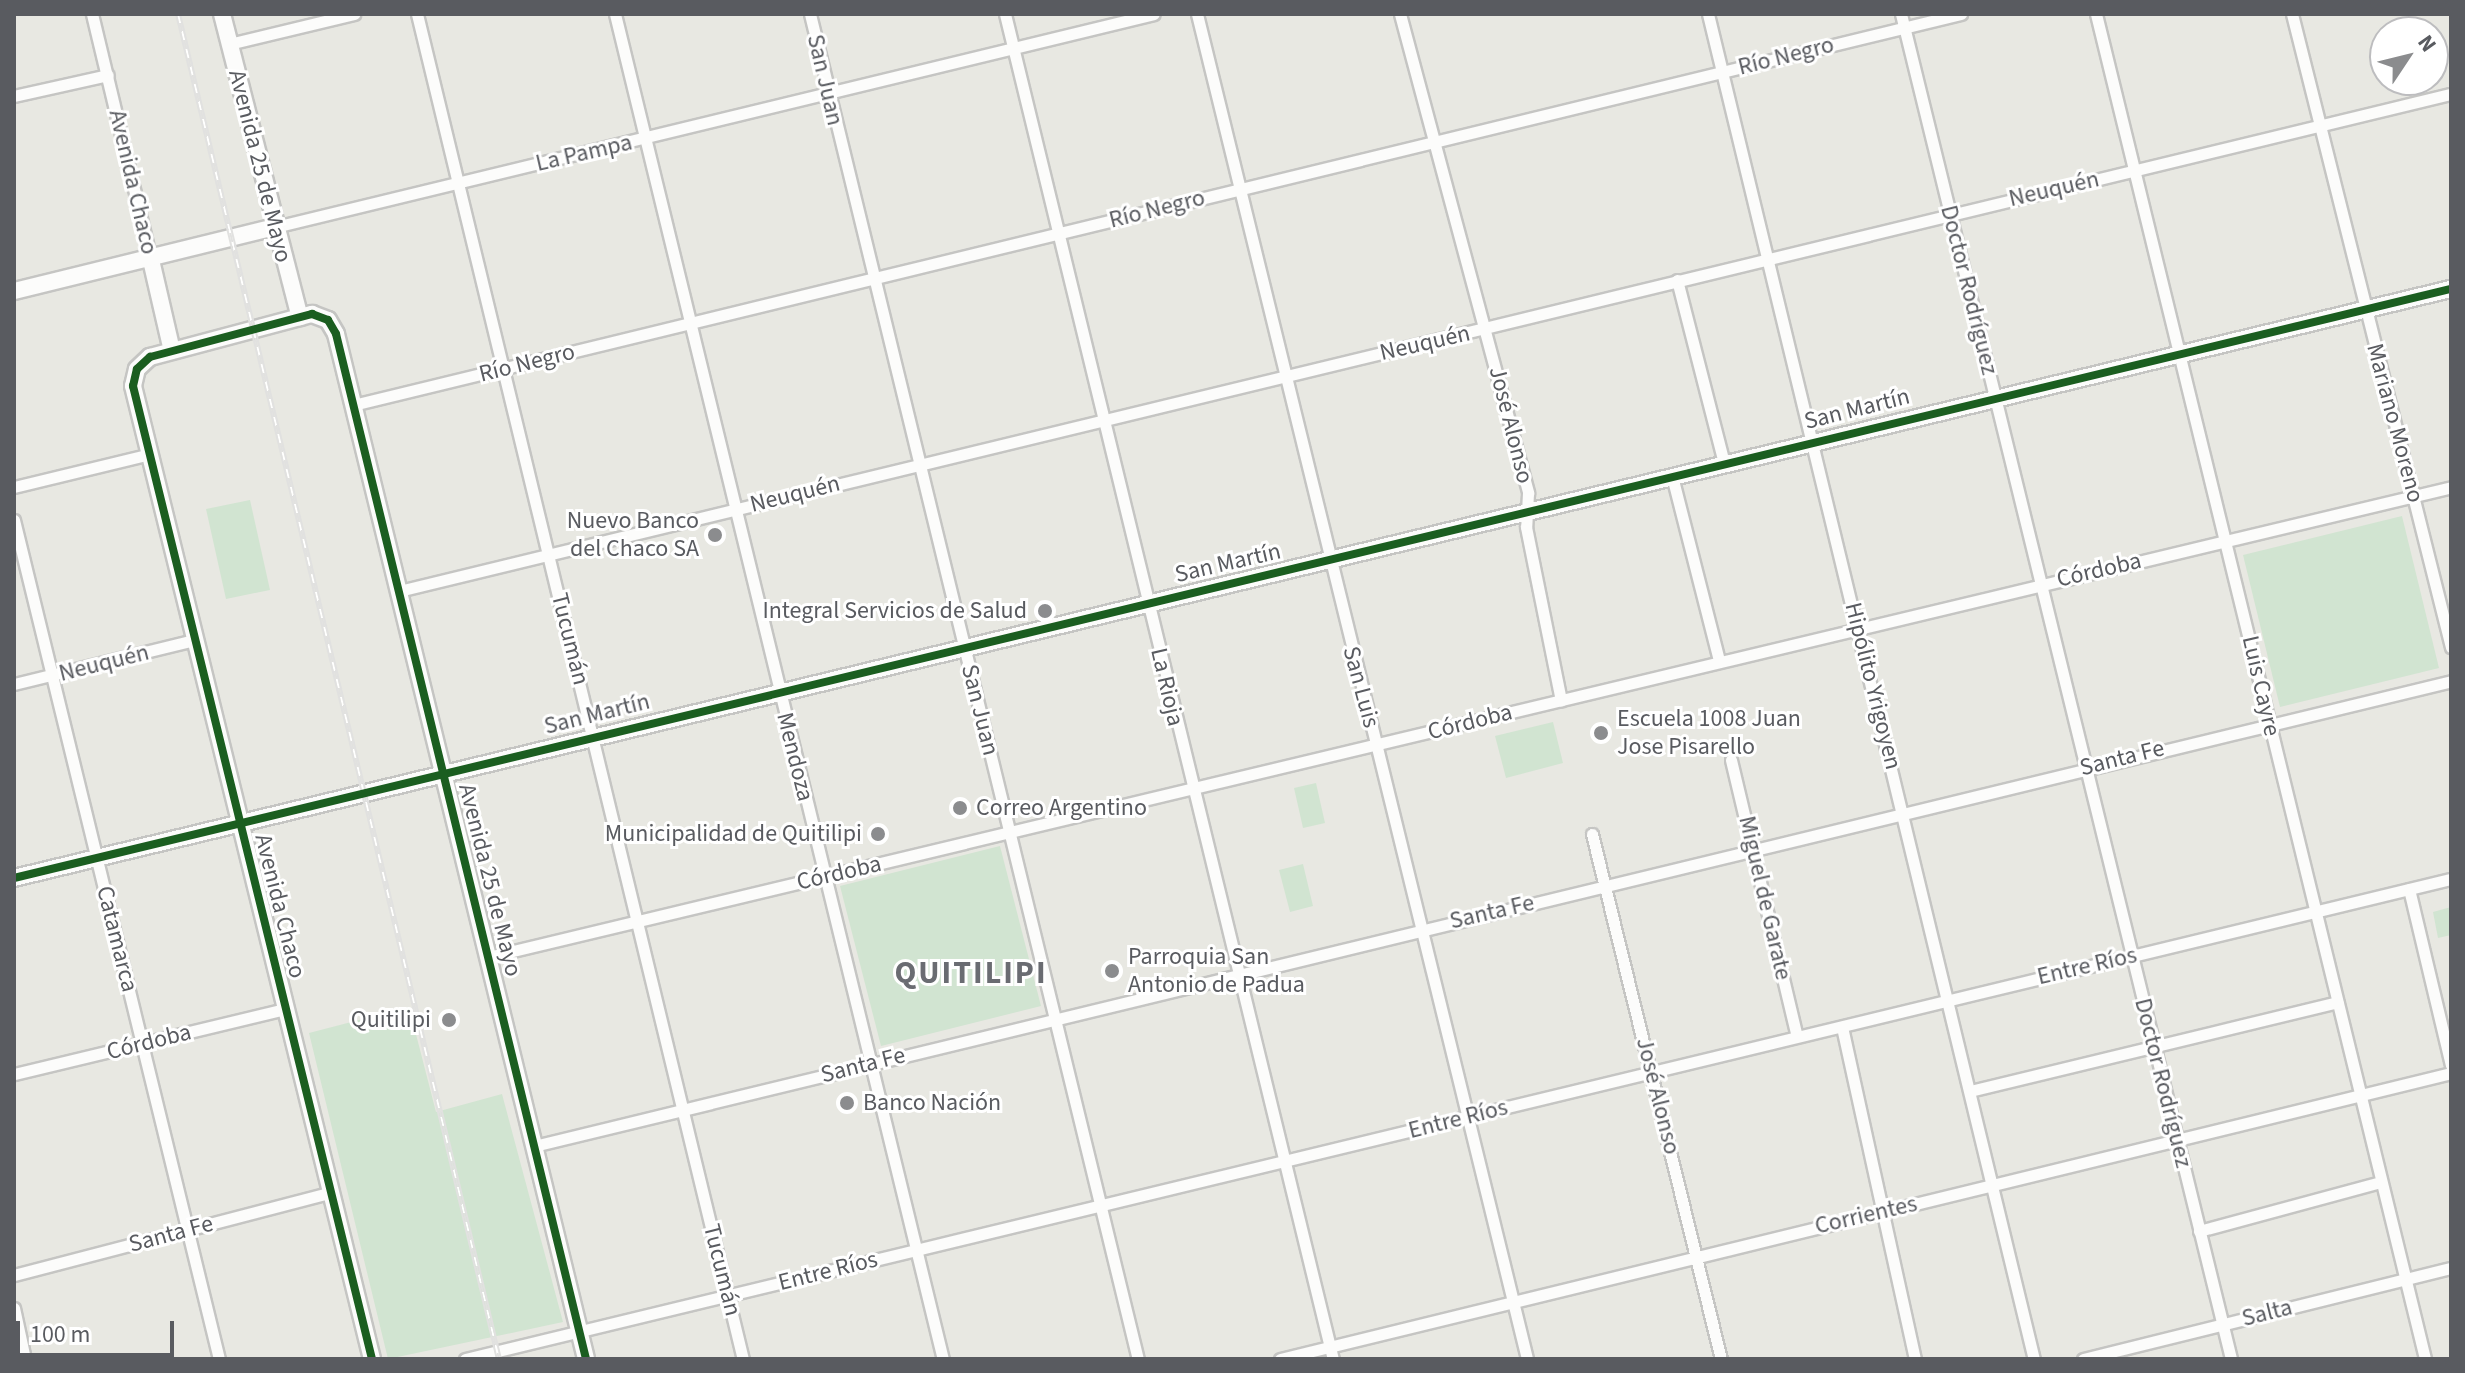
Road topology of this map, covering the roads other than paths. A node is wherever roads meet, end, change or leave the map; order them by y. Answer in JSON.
{"nodes":[{"id":1,"x":92,"y":14,"type":"edge"},
{"id":2,"x":222,"y":14,"type":"edge"},
{"id":3,"x":354,"y":14,"type":"edge"},
{"id":4,"x":417,"y":14,"type":"edge"},
{"id":5,"x":615,"y":14,"type":"edge"},
{"id":6,"x":810,"y":14,"type":"edge"},
{"id":7,"x":1005,"y":14,"type":"edge"},
{"id":8,"x":1154,"y":14,"type":"edge"},
{"id":9,"x":1197,"y":14,"type":"edge"},
{"id":10,"x":1400,"y":14,"type":"edge"},
{"id":11,"x":1708,"y":14,"type":"edge"},
{"id":12,"x":1901,"y":14,"type":"edge"},
{"id":13,"x":1961,"y":14,"type":"edge"},
{"id":14,"x":2096,"y":14,"type":"edge"},
{"id":15,"x":2292,"y":14,"type":"edge"},
{"id":16,"x":1904,"y":27,"type":"junction"},
{"id":17,"x":229,"y":44,"type":"junction"},
{"id":18,"x":1013,"y":49,"type":"junction"},
{"id":19,"x":1722,"y":71,"type":"junction"},
{"id":20,"x":108,"y":75,"type":"junction"},
{"id":21,"x":829,"y":94,"type":"junction"},
{"id":22,"x":2451,"y":94,"type":"edge"},
{"id":23,"x":14,"y":96,"type":"edge"},
{"id":24,"x":2317,"y":124,"type":"junction"},
{"id":25,"x":648,"y":139,"type":"junction"},
{"id":26,"x":1437,"y":144,"type":"junction"},
{"id":27,"x":2137,"y":170,"type":"junction"},
{"id":28,"x":458,"y":182,"type":"junction"},
{"id":29,"x":1239,"y":188,"type":"junction"},
{"id":30,"x":1949,"y":213,"type":"junction"},
{"id":31,"x":275,"y":227,"type":"junction"},
{"id":32,"x":1058,"y":234,"type":"junction"},
{"id":33,"x":1767,"y":257,"type":"junction"},
{"id":34,"x":151,"y":260,"type":"junction"},
{"id":35,"x":873,"y":279,"type":"junction"},
{"id":36,"x":1677,"y":280,"type":"junction"},
{"id":37,"x":2451,"y":289,"type":"edge"},
{"id":38,"x":14,"y":291,"type":"edge"},
{"id":39,"x":2365,"y":310,"type":"junction"},
{"id":40,"x":300,"y":317,"type":"junction"},
{"id":41,"x":691,"y":323,"type":"junction"},
{"id":42,"x":1487,"y":328,"type":"junction"},
{"id":43,"x":172,"y":351,"type":"junction"},
{"id":44,"x":2181,"y":354,"type":"junction"},
{"id":45,"x":504,"y":368,"type":"junction"},
{"id":46,"x":1284,"y":376,"type":"junction"},
{"id":47,"x":1996,"y":395,"type":"junction"},
{"id":48,"x":353,"y":405,"type":"junction"},
{"id":49,"x":1104,"y":421,"type":"junction"},
{"id":50,"x":1813,"y":440,"type":"junction"},
{"id":51,"x":146,"y":455,"type":"junction"},
{"id":52,"x":921,"y":463,"type":"junction"},
{"id":53,"x":1724,"y":463,"type":"junction"},
{"id":54,"x":1672,"y":476,"type":"junction"},
{"id":55,"x":14,"y":487,"type":"edge"},
{"id":56,"x":2451,"y":487,"type":"edge"},
{"id":57,"x":2415,"y":496,"type":"junction"},
{"id":58,"x":735,"y":508,"type":"junction"},
{"id":59,"x":1527,"y":512,"type":"junction"},
{"id":60,"x":14,"y":520,"type":"edge"},
{"id":61,"x":2226,"y":540,"type":"junction"},
{"id":62,"x":549,"y":554,"type":"junction"},
{"id":63,"x":1327,"y":560,"type":"junction"},
{"id":64,"x":2042,"y":583,"type":"junction"},
{"id":65,"x":399,"y":591,"type":"junction"},
{"id":66,"x":1147,"y":602,"type":"junction"},
{"id":67,"x":1859,"y":628,"type":"junction"},
{"id":68,"x":195,"y":640,"type":"junction"},
{"id":69,"x":2451,"y":647,"type":"edge"},
{"id":70,"x":965,"y":648,"type":"junction"},
{"id":71,"x":1719,"y":661,"type":"junction"},
{"id":72,"x":52,"y":676,"type":"junction"},
{"id":73,"x":2451,"y":681,"type":"edge"},
{"id":74,"x":14,"y":684,"type":"edge"},
{"id":75,"x":778,"y":691,"type":"junction"},
{"id":76,"x":1561,"y":700,"type":"junction"},
{"id":77,"x":2269,"y":722,"type":"junction"},
{"id":78,"x":594,"y":735,"type":"junction"},
{"id":79,"x":1376,"y":745,"type":"junction"},
{"id":80,"x":1731,"y":760,"type":"dead end"},
{"id":81,"x":2086,"y":766,"type":"junction"},
{"id":82,"x":443,"y":772,"type":"junction"},
{"id":83,"x":1191,"y":788,"type":"junction"},
{"id":84,"x":1903,"y":811,"type":"junction"},
{"id":85,"x":239,"y":822,"type":"junction"},
{"id":86,"x":1011,"y":832,"type":"junction"},
{"id":87,"x":1592,"y":834,"type":"dead end"},
{"id":88,"x":1755,"y":846,"type":"junction"},
{"id":89,"x":97,"y":858,"type":"junction"},
{"id":90,"x":824,"y":877,"type":"junction"},
{"id":91,"x":14,"y":878,"type":"edge"},
{"id":92,"x":2451,"y":879,"type":"edge"},
{"id":93,"x":1605,"y":886,"type":"junction"},
{"id":94,"x":2409,"y":889,"type":"junction"},
{"id":95,"x":2315,"y":909,"type":"junction"},
{"id":96,"x":638,"y":921,"type":"junction"},
{"id":97,"x":1421,"y":929,"type":"junction"},
{"id":98,"x":2132,"y":956,"type":"junction"},
{"id":99,"x":488,"y":957,"type":"junction"},
{"id":100,"x":1237,"y":974,"type":"junction"},
{"id":101,"x":1946,"y":999,"type":"junction"},
{"id":102,"x":2337,"y":1002,"type":"junction"},
{"id":103,"x":284,"y":1009,"type":"junction"},
{"id":104,"x":1057,"y":1017,"type":"junction"},
{"id":105,"x":1842,"y":1027,"type":"junction"},
{"id":106,"x":1797,"y":1036,"type":"junction"},
{"id":107,"x":144,"y":1044,"type":"junction"},
{"id":108,"x":2155,"y":1046,"type":"junction"},
{"id":109,"x":870,"y":1063,"type":"junction"},
{"id":110,"x":2451,"y":1065,"type":"edge"},
{"id":111,"x":1652,"y":1072,"type":"junction"},
{"id":112,"x":2451,"y":1073,"type":"edge"},
{"id":113,"x":14,"y":1074,"type":"edge"},
{"id":114,"x":1970,"y":1091,"type":"junction"},
{"id":115,"x":2359,"y":1093,"type":"junction"},
{"id":116,"x":683,"y":1109,"type":"junction"},
{"id":117,"x":1467,"y":1116,"type":"junction"},
{"id":118,"x":2177,"y":1139,"type":"junction"},
{"id":119,"x":534,"y":1146,"type":"junction"},
{"id":120,"x":1284,"y":1162,"type":"junction"},
{"id":121,"x":2381,"y":1182,"type":"junction"},
{"id":122,"x":1993,"y":1187,"type":"junction"},
{"id":123,"x":328,"y":1193,"type":"junction"},
{"id":124,"x":1103,"y":1205,"type":"junction"},
{"id":125,"x":1882,"y":1211,"type":"junction"},
{"id":126,"x":186,"y":1229,"type":"junction"},
{"id":127,"x":2199,"y":1231,"type":"junction"},
{"id":128,"x":916,"y":1250,"type":"junction"},
{"id":129,"x":1696,"y":1255,"type":"junction"},
{"id":130,"x":2451,"y":1268,"type":"edge"},
{"id":131,"x":14,"y":1275,"type":"edge"},
{"id":132,"x":2404,"y":1278,"type":"junction"},
{"id":133,"x":728,"y":1295,"type":"junction"},
{"id":134,"x":1513,"y":1301,"type":"junction"},
{"id":135,"x":14,"y":1308,"type":"edge"},
{"id":136,"x":2222,"y":1325,"type":"junction"},
{"id":137,"x":579,"y":1331,"type":"junction"},
{"id":138,"x":1331,"y":1353,"type":"edge"},
{"id":139,"x":25,"y":1359,"type":"edge"},
{"id":140,"x":219,"y":1359,"type":"edge"},
{"id":141,"x":372,"y":1359,"type":"edge"},
{"id":142,"x":465,"y":1359,"type":"edge"},
{"id":143,"x":586,"y":1359,"type":"edge"},
{"id":144,"x":743,"y":1359,"type":"edge"},
{"id":145,"x":943,"y":1359,"type":"edge"},
{"id":146,"x":1138,"y":1359,"type":"edge"},
{"id":147,"x":1280,"y":1359,"type":"edge"},
{"id":148,"x":1527,"y":1359,"type":"edge"},
{"id":149,"x":1721,"y":1359,"type":"edge"},
{"id":150,"x":1915,"y":1359,"type":"edge"},
{"id":151,"x":2034,"y":1359,"type":"edge"},
{"id":152,"x":2083,"y":1359,"type":"edge"},
{"id":153,"x":2231,"y":1359,"type":"edge"},
{"id":154,"x":2425,"y":1359,"type":"edge"}],
"edges":[{"from":1,"to":20,"type":"street","name":"Avenida Chaco"},
{"from":2,"to":17,"type":"street","name":"Avenida 25 de Mayo"},
{"from":3,"to":17,"type":"street"},
{"from":4,"to":28,"type":"street","name":"Tucumán"},
{"from":5,"to":25,"type":"street","name":"Mendoza"},
{"from":6,"to":21,"type":"street","name":"San Juan"},
{"from":7,"to":18,"type":"street","name":"La Rioja"},
{"from":8,"to":18,"type":"street","name":"La Pampa"},
{"from":9,"to":29,"type":"street","name":"San Luis"},
{"from":10,"to":26,"type":"street","name":"José Alonso"},
{"from":11,"to":19,"type":"street","name":"Hipólito Yrigoyen"},
{"from":12,"to":16,"type":"street","name":"Doctor Rodríguez"},
{"from":13,"to":16,"type":"street","name":"Río Negro"},
{"from":14,"to":27,"type":"street","name":"Luis Cayre"},
{"from":15,"to":24,"type":"street","name":"Mariano Moreno"},
{"from":16,"to":19,"type":"street","name":"Río Negro"},
{"from":16,"to":30,"type":"street","name":"Doctor Rodríguez"},
{"from":17,"to":31,"type":"street","name":"Avenida 25 de Mayo"},
{"from":18,"to":21,"type":"street","name":"La Pampa"},
{"from":18,"to":32,"type":"street","name":"La Rioja"},
{"from":19,"to":26,"type":"street","name":"Río Negro"},
{"from":19,"to":33,"type":"street","name":"Hipólito Yrigoyen"},
{"from":20,"to":23,"type":"street"},
{"from":20,"to":34,"type":"street","name":"Avenida Chaco"},
{"from":21,"to":25,"type":"street","name":"La Pampa"},
{"from":21,"to":35,"type":"street","name":"San Juan"},
{"from":22,"to":24,"type":"street","name":"Neuquén"},
{"from":24,"to":27,"type":"street","name":"Neuquén"},
{"from":24,"to":39,"type":"street","name":"Mariano Moreno"},
{"from":25,"to":28,"type":"street","name":"La Pampa"},
{"from":25,"to":41,"type":"street","name":"Mendoza"},
{"from":26,"to":29,"type":"street","name":"Río Negro"},
{"from":26,"to":42,"type":"street","name":"José Alonso"},
{"from":27,"to":30,"type":"street","name":"Neuquén"},
{"from":27,"to":44,"type":"street","name":"Luis Cayre"},
{"from":28,"to":31,"type":"street","name":"La Pampa"},
{"from":28,"to":45,"type":"street","name":"Tucumán"},
{"from":29,"to":32,"type":"street","name":"Río Negro"},
{"from":29,"to":46,"type":"street","name":"San Luis"},
{"from":30,"to":33,"type":"street","name":"Neuquén"},
{"from":30,"to":47,"type":"street","name":"Doctor Rodríguez"},
{"from":31,"to":34,"type":"street","name":"La Pampa"},
{"from":31,"to":40,"type":"street","name":"Avenida 25 de Mayo"},
{"from":32,"to":35,"type":"street","name":"Río Negro"},
{"from":32,"to":49,"type":"street","name":"La Rioja"},
{"from":33,"to":36,"type":"street","name":"Neuquén"},
{"from":33,"to":50,"type":"street","name":"Hipólito Yrigoyen"},
{"from":34,"to":38,"type":"street","name":"La Pampa"},
{"from":34,"to":43,"type":"street","name":"Avenida Chaco"},
{"from":35,"to":41,"type":"street","name":"Río Negro"},
{"from":35,"to":52,"type":"street","name":"San Juan"},
{"from":36,"to":42,"type":"street","name":"Neuquén"},
{"from":36,"to":53,"type":"street"},
{"from":37,"to":39,"type":"street","name":"San Martín"},
{"from":39,"to":44,"type":"street","name":"San Martín"},
{"from":39,"to":57,"type":"street","name":"Mariano Moreno"},
{"from":40,"to":43,"type":"street"},
{"from":40,"to":48,"type":"street","name":"Avenida 25 de Mayo"},
{"from":41,"to":45,"type":"street","name":"Río Negro"},
{"from":41,"to":58,"type":"street","name":"Mendoza"},
{"from":42,"to":46,"type":"street","name":"Neuquén"},
{"from":42,"to":59,"type":"street","name":"José Alonso"},
{"from":43,"to":51,"type":"street","name":"Avenida Chaco"},
{"from":44,"to":47,"type":"street","name":"San Martín"},
{"from":44,"to":61,"type":"street","name":"Luis Cayre"},
{"from":45,"to":48,"type":"street","name":"Río Negro"},
{"from":45,"to":62,"type":"street","name":"Tucumán"},
{"from":46,"to":49,"type":"street","name":"Neuquén"},
{"from":46,"to":63,"type":"street","name":"San Luis"},
{"from":47,"to":50,"type":"street","name":"San Martín"},
{"from":47,"to":64,"type":"street","name":"Doctor Rodríguez"},
{"from":48,"to":65,"type":"street","name":"Avenida 25 de Mayo"},
{"from":49,"to":52,"type":"street","name":"Neuquén"},
{"from":49,"to":66,"type":"street","name":"La Rioja"},
{"from":50,"to":53,"type":"street","name":"San Martín"},
{"from":50,"to":67,"type":"street","name":"Hipólito Yrigoyen"},
{"from":51,"to":55,"type":"street"},
{"from":51,"to":68,"type":"street","name":"Avenida Chaco"},
{"from":52,"to":58,"type":"street","name":"Neuquén"},
{"from":52,"to":70,"type":"street","name":"San Juan"},
{"from":53,"to":54,"type":"street","name":"San Martín"},
{"from":54,"to":59,"type":"street","name":"San Martín"},
{"from":54,"to":71,"type":"street"},
{"from":56,"to":57,"type":"street","name":"Córdoba"},
{"from":57,"to":61,"type":"street","name":"Córdoba"},
{"from":57,"to":69,"type":"street","name":"Mariano Moreno"},
{"from":58,"to":62,"type":"street","name":"Neuquén"},
{"from":58,"to":75,"type":"street","name":"Mendoza"},
{"from":59,"to":63,"type":"street","name":"San Martín"},
{"from":59,"to":76,"type":"street","name":"José Alonso"},
{"from":60,"to":72,"type":"street","name":"Catamarca"},
{"from":61,"to":64,"type":"street","name":"Córdoba"},
{"from":61,"to":77,"type":"street","name":"Luis Cayre"},
{"from":62,"to":65,"type":"street","name":"Neuquén"},
{"from":62,"to":78,"type":"street","name":"Tucumán"},
{"from":63,"to":66,"type":"street","name":"San Martín"},
{"from":63,"to":79,"type":"street","name":"San Luis"},
{"from":64,"to":67,"type":"street","name":"Córdoba"},
{"from":64,"to":81,"type":"street","name":"Doctor Rodríguez"},
{"from":65,"to":82,"type":"street","name":"Avenida 25 de Mayo"},
{"from":66,"to":70,"type":"street","name":"San Martín"},
{"from":66,"to":83,"type":"street","name":"La Rioja"},
{"from":67,"to":71,"type":"street","name":"Córdoba"},
{"from":67,"to":84,"type":"street","name":"Hipólito Yrigoyen"},
{"from":68,"to":72,"type":"street","name":"Neuquén"},
{"from":68,"to":85,"type":"street","name":"Avenida Chaco"},
{"from":70,"to":75,"type":"street","name":"San Martín"},
{"from":70,"to":86,"type":"street","name":"San Juan"},
{"from":71,"to":76,"type":"street","name":"Córdoba"},
{"from":72,"to":74,"type":"street","name":"Neuquén"},
{"from":72,"to":89,"type":"street","name":"Catamarca"},
{"from":73,"to":77,"type":"street","name":"Santa Fe"},
{"from":75,"to":78,"type":"street","name":"San Martín"},
{"from":75,"to":90,"type":"street","name":"Mendoza"},
{"from":76,"to":79,"type":"street","name":"Córdoba"},
{"from":77,"to":81,"type":"street","name":"Santa Fe"},
{"from":77,"to":95,"type":"street","name":"Luis Cayre"},
{"from":78,"to":82,"type":"street","name":"San Martín"},
{"from":78,"to":96,"type":"street","name":"Tucumán"},
{"from":79,"to":83,"type":"street","name":"Córdoba"},
{"from":79,"to":97,"type":"street","name":"San Luis"},
{"from":80,"to":88,"type":"street","name":"Miguel de Garate"},
{"from":81,"to":84,"type":"street","name":"Santa Fe"},
{"from":81,"to":98,"type":"street","name":"Doctor Rodríguez"},
{"from":82,"to":85,"type":"street","name":"San Martín"},
{"from":82,"to":99,"type":"street","name":"Avenida 25 de Mayo"},
{"from":83,"to":86,"type":"street","name":"Córdoba"},
{"from":83,"to":100,"type":"street","name":"La Rioja"},
{"from":84,"to":88,"type":"street","name":"Santa Fe"},
{"from":84,"to":101,"type":"street","name":"Hipólito Yrigoyen"},
{"from":85,"to":89,"type":"street","name":"San Martín"},
{"from":85,"to":103,"type":"street","name":"Avenida Chaco"},
{"from":86,"to":90,"type":"street","name":"Córdoba"},
{"from":86,"to":104,"type":"street","name":"San Juan"},
{"from":87,"to":93,"type":"street","name":"José Alonso"},
{"from":88,"to":93,"type":"street","name":"Santa Fe"},
{"from":88,"to":106,"type":"street","name":"Miguel de Garate"},
{"from":89,"to":91,"type":"street","name":"San Martín"},
{"from":89,"to":107,"type":"street","name":"Catamarca"},
{"from":90,"to":96,"type":"street","name":"Córdoba"},
{"from":90,"to":109,"type":"street","name":"Mendoza"},
{"from":92,"to":94,"type":"street","name":"Entre Ríos"},
{"from":93,"to":97,"type":"street","name":"Santa Fe"},
{"from":93,"to":111,"type":"street","name":"José Alonso"},
{"from":94,"to":95,"type":"street","name":"Entre Ríos"},
{"from":94,"to":110,"type":"street"},
{"from":95,"to":98,"type":"street","name":"Entre Ríos"},
{"from":95,"to":102,"type":"street","name":"Luis Cayre"},
{"from":96,"to":99,"type":"street","name":"Córdoba"},
{"from":96,"to":116,"type":"street","name":"Tucumán"},
{"from":97,"to":100,"type":"street","name":"Santa Fe"},
{"from":97,"to":117,"type":"street","name":"San Luis"},
{"from":98,"to":101,"type":"street","name":"Entre Ríos"},
{"from":98,"to":108,"type":"street","name":"Doctor Rodríguez"},
{"from":99,"to":119,"type":"street","name":"Avenida 25 de Mayo"},
{"from":100,"to":104,"type":"street","name":"Santa Fe"},
{"from":100,"to":120,"type":"street","name":"La Rioja"},
{"from":101,"to":105,"type":"street","name":"Entre Ríos"},
{"from":101,"to":114,"type":"street","name":"Hipólito Yrigoyen"},
{"from":102,"to":108,"type":"street"},
{"from":102,"to":115,"type":"street","name":"Luis Cayre"},
{"from":103,"to":107,"type":"street","name":"Córdoba"},
{"from":103,"to":123,"type":"street","name":"Avenida Chaco"},
{"from":104,"to":109,"type":"street","name":"Santa Fe"},
{"from":104,"to":124,"type":"street","name":"San Juan"},
{"from":105,"to":106,"type":"street","name":"Entre Ríos"},
{"from":105,"to":125,"type":"street"},
{"from":106,"to":111,"type":"street","name":"Entre Ríos"},
{"from":107,"to":113,"type":"street","name":"Córdoba"},
{"from":107,"to":126,"type":"street","name":"Catamarca"},
{"from":108,"to":114,"type":"street"},
{"from":108,"to":118,"type":"street","name":"Doctor Rodríguez"},
{"from":109,"to":116,"type":"street","name":"Santa Fe"},
{"from":109,"to":128,"type":"street","name":"Mendoza"},
{"from":111,"to":117,"type":"street","name":"Entre Ríos"},
{"from":111,"to":129,"type":"street","name":"José Alonso"},
{"from":112,"to":115,"type":"street","name":"Corrientes"},
{"from":114,"to":122,"type":"street","name":"Hipólito Yrigoyen"},
{"from":115,"to":118,"type":"street","name":"Corrientes"},
{"from":115,"to":121,"type":"street","name":"Luis Cayre"},
{"from":116,"to":119,"type":"street","name":"Santa Fe"},
{"from":116,"to":133,"type":"street","name":"Tucumán"},
{"from":117,"to":120,"type":"street","name":"Entre Ríos"},
{"from":117,"to":134,"type":"street","name":"San Luis"},
{"from":118,"to":122,"type":"street","name":"Corrientes"},
{"from":118,"to":127,"type":"street","name":"Doctor Rodríguez"},
{"from":119,"to":137,"type":"street","name":"Avenida 25 de Mayo"},
{"from":120,"to":124,"type":"street","name":"Entre Ríos"},
{"from":120,"to":138,"type":"street","name":"La Rioja"},
{"from":121,"to":127,"type":"street"},
{"from":121,"to":132,"type":"street","name":"Luis Cayre"},
{"from":122,"to":125,"type":"street","name":"Corrientes"},
{"from":122,"to":151,"type":"street","name":"Hipólito Yrigoyen"},
{"from":123,"to":126,"type":"street","name":"Santa Fe"},
{"from":123,"to":141,"type":"street","name":"Avenida Chaco"},
{"from":124,"to":128,"type":"street","name":"Entre Ríos"},
{"from":124,"to":146,"type":"street","name":"San Juan"},
{"from":125,"to":129,"type":"street","name":"Corrientes"},
{"from":125,"to":150,"type":"street"},
{"from":126,"to":131,"type":"street","name":"Santa Fe"},
{"from":126,"to":140,"type":"street","name":"Catamarca"},
{"from":127,"to":136,"type":"street","name":"Doctor Rodríguez"},
{"from":128,"to":133,"type":"street","name":"Entre Ríos"},
{"from":128,"to":145,"type":"street","name":"Mendoza"},
{"from":129,"to":134,"type":"street","name":"Corrientes"},
{"from":129,"to":149,"type":"street","name":"José Alonso"},
{"from":130,"to":132,"type":"street","name":"Salta"},
{"from":132,"to":136,"type":"street","name":"Salta"},
{"from":132,"to":154,"type":"street","name":"Luis Cayre"},
{"from":133,"to":137,"type":"street","name":"Entre Ríos"},
{"from":133,"to":144,"type":"street","name":"Tucumán"},
{"from":134,"to":138,"type":"street","name":"Corrientes"},
{"from":134,"to":148,"type":"street","name":"San Luis"},
{"from":135,"to":139,"type":"street"},
{"from":136,"to":152,"type":"street","name":"Salta"},
{"from":136,"to":153,"type":"street","name":"Doctor Rodríguez"},
{"from":137,"to":142,"type":"street","name":"Entre Ríos"},
{"from":137,"to":143,"type":"street","name":"Avenida 25 de Mayo"},
{"from":138,"to":147,"type":"street","name":"Corrientes"}]}
